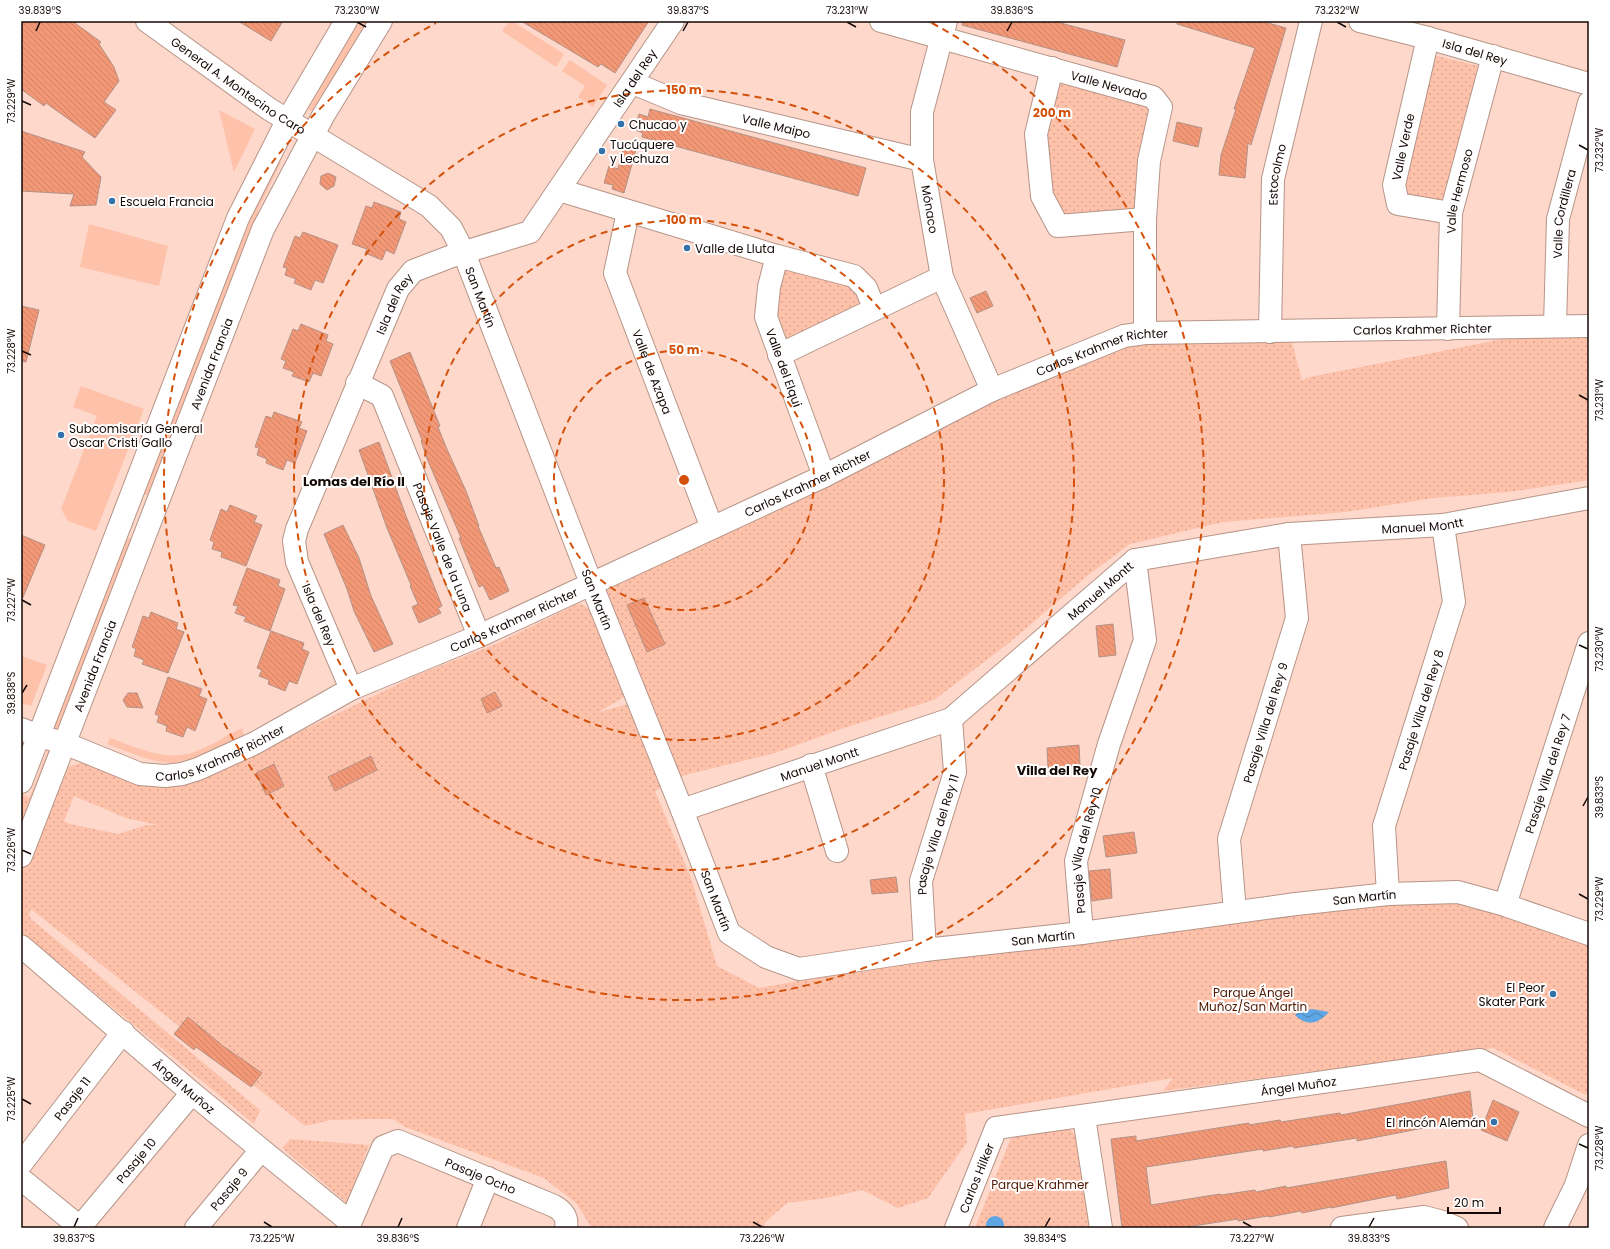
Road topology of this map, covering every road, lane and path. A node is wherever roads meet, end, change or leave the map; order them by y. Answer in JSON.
{"nodes":[{"id":1,"x":147,"y":21,"type":"edge"},
{"id":2,"x":346,"y":21,"type":"edge"},
{"id":3,"x":381,"y":21,"type":"edge"},
{"id":4,"x":673,"y":21,"type":"edge"},
{"id":5,"x":880,"y":21,"type":"edge"},
{"id":6,"x":1311,"y":21,"type":"edge"},
{"id":7,"x":1360,"y":21,"type":"edge"},
{"id":8,"x":944,"y":29,"type":"edge"},
{"id":9,"x":1428,"y":38,"type":"junction"},
{"id":10,"x":1493,"y":56,"type":"junction"},
{"id":11,"x":1052,"y":68,"type":"junction"},
{"id":12,"x":633,"y":83,"type":"junction"},
{"id":13,"x":1589,"y":84,"type":"edge"},
{"id":14,"x":1589,"y":103,"type":"edge"},
{"id":15,"x":287,"y":121,"type":"junction"},
{"id":16,"x":311,"y":136,"type":"junction"},
{"id":17,"x":922,"y":160,"type":"junction"},
{"id":18,"x":559,"y":190,"type":"junction"},
{"id":19,"x":628,"y":212,"type":"junction"},
{"id":20,"x":1451,"y":213,"type":"junction"},
{"id":21,"x":1145,"y":219,"type":"junction"},
{"id":22,"x":464,"y":253,"type":"junction"},
{"id":23,"x":777,"y":256,"type":"junction"},
{"id":24,"x":942,"y":277,"type":"junction"},
{"id":25,"x":874,"y":308,"type":"junction"},
{"id":26,"x":1555,"y":326,"type":"junction"},
{"id":27,"x":1589,"y":326,"type":"edge"},
{"id":28,"x":1448,"y":329,"type":"junction"},
{"id":29,"x":1270,"y":332,"type":"junction"},
{"id":30,"x":1145,"y":334,"type":"junction"},
{"id":31,"x":779,"y":355,"type":"junction"},
{"id":32,"x":357,"y":382,"type":"junction"},
{"id":33,"x":992,"y":390,"type":"junction"},
{"id":34,"x":824,"y":476,"type":"junction"},
{"id":35,"x":1589,"y":498,"type":"edge"},
{"id":36,"x":124,"y":515,"type":"junction"},
{"id":37,"x":150,"y":522,"type":"junction"},
{"id":38,"x":1443,"y":525,"type":"junction"},
{"id":39,"x":712,"y":528,"type":"junction"},
{"id":40,"x":1289,"y":534,"type":"junction"},
{"id":41,"x":1135,"y":560,"type":"junction"},
{"id":42,"x":591,"y":583,"type":"junction"},
{"id":43,"x":479,"y":636,"type":"junction"},
{"id":44,"x":1589,"y":643,"type":"edge"},
{"id":45,"x":351,"y":689,"type":"junction"},
{"id":46,"x":951,"y":719,"type":"junction"},
{"id":47,"x":30,"y":733,"type":"edge"},
{"id":48,"x":64,"y":743,"type":"junction"},
{"id":49,"x":811,"y":766,"type":"junction"},
{"id":50,"x":21,"y":782,"type":"edge"},
{"id":51,"x":682,"y":810,"type":"junction"},
{"id":52,"x":837,"y":851,"type":"dead end"},
{"id":53,"x":21,"y":856,"type":"edge"},
{"id":54,"x":1388,"y":894,"type":"junction"},
{"id":55,"x":1505,"y":905,"type":"junction"},
{"id":56,"x":1235,"y":912,"type":"junction"},
{"id":57,"x":1082,"y":933,"type":"junction"},
{"id":58,"x":1589,"y":934,"type":"edge"},
{"id":59,"x":21,"y":946,"type":"edge"},
{"id":60,"x":925,"y":950,"type":"junction"},
{"id":61,"x":123,"y":1032,"type":"junction"},
{"id":62,"x":192,"y":1093,"type":"junction"},
{"id":63,"x":1589,"y":1116,"type":"edge"},
{"id":64,"x":1084,"y":1117,"type":"junction"},
{"id":65,"x":996,"y":1128,"type":"joint"},
{"id":66,"x":1589,"y":1145,"type":"edge"},
{"id":67,"x":261,"y":1150,"type":"junction"},
{"id":68,"x":21,"y":1164,"type":"edge"},
{"id":69,"x":488,"y":1178,"type":"junction"},
{"id":70,"x":21,"y":1179,"type":"edge"},
{"id":71,"x":349,"y":1225,"type":"edge"},
{"id":72,"x":566,"y":1227,"type":"edge"},
{"id":73,"x":80,"y":1228,"type":"edge"},
{"id":74,"x":196,"y":1228,"type":"edge"},
{"id":75,"x":468,"y":1228,"type":"edge"},
{"id":76,"x":956,"y":1228,"type":"edge"},
{"id":77,"x":1101,"y":1228,"type":"edge"},
{"id":78,"x":1342,"y":1228,"type":"edge"},
{"id":79,"x":1457,"y":1228,"type":"edge"},
{"id":80,"x":1555,"y":1228,"type":"edge"}],
"edges":[{"from":1,"to":15,"type":"street","name":"General A. Montecino Caro"},
{"from":2,"to":15,"type":"street"},
{"from":3,"to":16,"type":"street","name":"Avenida Francia"},
{"from":4,"to":12,"type":"street","name":"Isla del Rey"},
{"from":5,"to":8,"type":"street","name":"Valle Nevado"},
{"from":6,"to":29,"type":"street","name":"Estocolmo"},
{"from":7,"to":9,"type":"street","name":"Isla del Rey"},
{"from":8,"to":11,"type":"street","name":"Valle Nevado"},
{"from":8,"to":17,"type":"street","name":"Mónaco"},
{"from":9,"to":10,"type":"street","name":"Isla del Rey"},
{"from":9,"to":20,"type":"street","name":"Valle Verde"},
{"from":10,"to":13,"type":"street","name":"Isla del Rey"},
{"from":10,"to":20,"type":"street","name":"Valle Hermoso"},
{"from":11,"to":21,"type":"street","name":"Valle Nevado"},
{"from":11,"to":21,"type":"street"},
{"from":12,"to":17,"type":"street","name":"Valle Maipo"},
{"from":12,"to":18,"type":"street","name":"Isla del Rey"},
{"from":14,"to":26,"type":"street","name":"Valle Cordillera"},
{"from":15,"to":16,"type":"street","name":"General A. Montecino Caro"},
{"from":15,"to":36,"type":"street"},
{"from":16,"to":22,"type":"street","name":"San Martín"},
{"from":16,"to":37,"type":"street","name":"Avenida Francia"},
{"from":17,"to":24,"type":"street","name":"Mónaco"},
{"from":18,"to":19,"type":"street"},
{"from":18,"to":22,"type":"street","name":"Isla del Rey"},
{"from":19,"to":23,"type":"street"},
{"from":19,"to":39,"type":"street","name":"Valle de Azapa"},
{"from":20,"to":28,"type":"street","name":"Valle Hermoso"},
{"from":21,"to":30,"type":"street","name":"Valle Nevado"},
{"from":22,"to":32,"type":"street","name":"Isla del Rey"},
{"from":22,"to":42,"type":"street","name":"San Martín"},
{"from":23,"to":25,"type":"street"},
{"from":23,"to":31,"type":"street","name":"Valle del Elqui"},
{"from":24,"to":25,"type":"street"},
{"from":24,"to":33,"type":"street","name":"Mónaco"},
{"from":25,"to":31,"type":"street"},
{"from":26,"to":27,"type":"street","name":"Carlos Krahmer Richter"},
{"from":26,"to":28,"type":"street","name":"Carlos Krahmer Richter"},
{"from":28,"to":29,"type":"street","name":"Carlos Krahmer Richter"},
{"from":29,"to":30,"type":"street","name":"Carlos Krahmer Richter"},
{"from":30,"to":33,"type":"street","name":"Carlos Krahmer Richter"},
{"from":31,"to":34,"type":"street","name":"Valle del Elqui"},
{"from":32,"to":43,"type":"street","name":"Pasaje Valle de la Luna"},
{"from":32,"to":45,"type":"street","name":"Isla del Rey"},
{"from":33,"to":34,"type":"street","name":"Carlos Krahmer Richter"},
{"from":34,"to":39,"type":"street","name":"Carlos Krahmer Richter"},
{"from":35,"to":38,"type":"street","name":"Manuel Montt"},
{"from":36,"to":37,"type":"street"},
{"from":36,"to":47,"type":"street"},
{"from":37,"to":48,"type":"street","name":"Avenida Francia"},
{"from":38,"to":40,"type":"street","name":"Manuel Montt"},
{"from":38,"to":54,"type":"street","name":"Pasaje Villa del Rey 8"},
{"from":39,"to":42,"type":"street","name":"Carlos Krahmer Richter"},
{"from":40,"to":41,"type":"street","name":"Manuel Montt"},
{"from":40,"to":56,"type":"street","name":"Pasaje Villa del Rey 9"},
{"from":41,"to":46,"type":"street","name":"Manuel Montt"},
{"from":41,"to":57,"type":"street","name":"Pasaje Villa del Rey 10"},
{"from":42,"to":43,"type":"street","name":"Carlos Krahmer Richter"},
{"from":42,"to":51,"type":"street","name":"San Martín"},
{"from":43,"to":45,"type":"street","name":"Carlos Krahmer Richter"},
{"from":44,"to":55,"type":"street","name":"Pasaje Villa del Rey 7"},
{"from":45,"to":48,"type":"street","name":"Carlos Krahmer Richter"},
{"from":46,"to":49,"type":"street","name":"Manuel Montt"},
{"from":46,"to":60,"type":"street","name":"Pasaje Villa del Rey 11"},
{"from":47,"to":48,"type":"street","name":"Carlos Krahmer Richter"},
{"from":47,"to":50,"type":"street"},
{"from":48,"to":53,"type":"street","name":"Avenida Francia"},
{"from":49,"to":51,"type":"street","name":"Manuel Montt"},
{"from":49,"to":52,"type":"street"},
{"from":51,"to":60,"type":"street","name":"San Martín"},
{"from":54,"to":55,"type":"street","name":"San Martín"},
{"from":54,"to":56,"type":"street","name":"San Martín"},
{"from":55,"to":58,"type":"street","name":"San Martín"},
{"from":56,"to":57,"type":"street","name":"San Martín"},
{"from":57,"to":60,"type":"street","name":"San Martín"},
{"from":59,"to":61,"type":"street","name":"Ángel Muñoz"},
{"from":61,"to":62,"type":"street","name":"Ángel Muñoz"},
{"from":61,"to":68,"type":"street","name":"Pasaje 11"},
{"from":62,"to":67,"type":"street","name":"Ángel Muñoz"},
{"from":62,"to":73,"type":"street","name":"Pasaje 10"},
{"from":63,"to":64,"type":"street","name":"Ángel Muñoz"},
{"from":64,"to":65,"type":"street","name":"Ángel Muñoz"},
{"from":64,"to":77,"type":"street"},
{"from":65,"to":76,"type":"street","name":"Carlos Hilker"},
{"from":66,"to":80,"type":"street"},
{"from":67,"to":71,"type":"street","name":"Ángel Muñoz"},
{"from":67,"to":74,"type":"street","name":"Pasaje 9"},
{"from":69,"to":71,"type":"street","name":"Pasaje Ocho"},
{"from":69,"to":72,"type":"street","name":"Pasaje Ocho"},
{"from":69,"to":75,"type":"street"},
{"from":70,"to":73,"type":"street"},
{"from":78,"to":79,"type":"street"}]}
